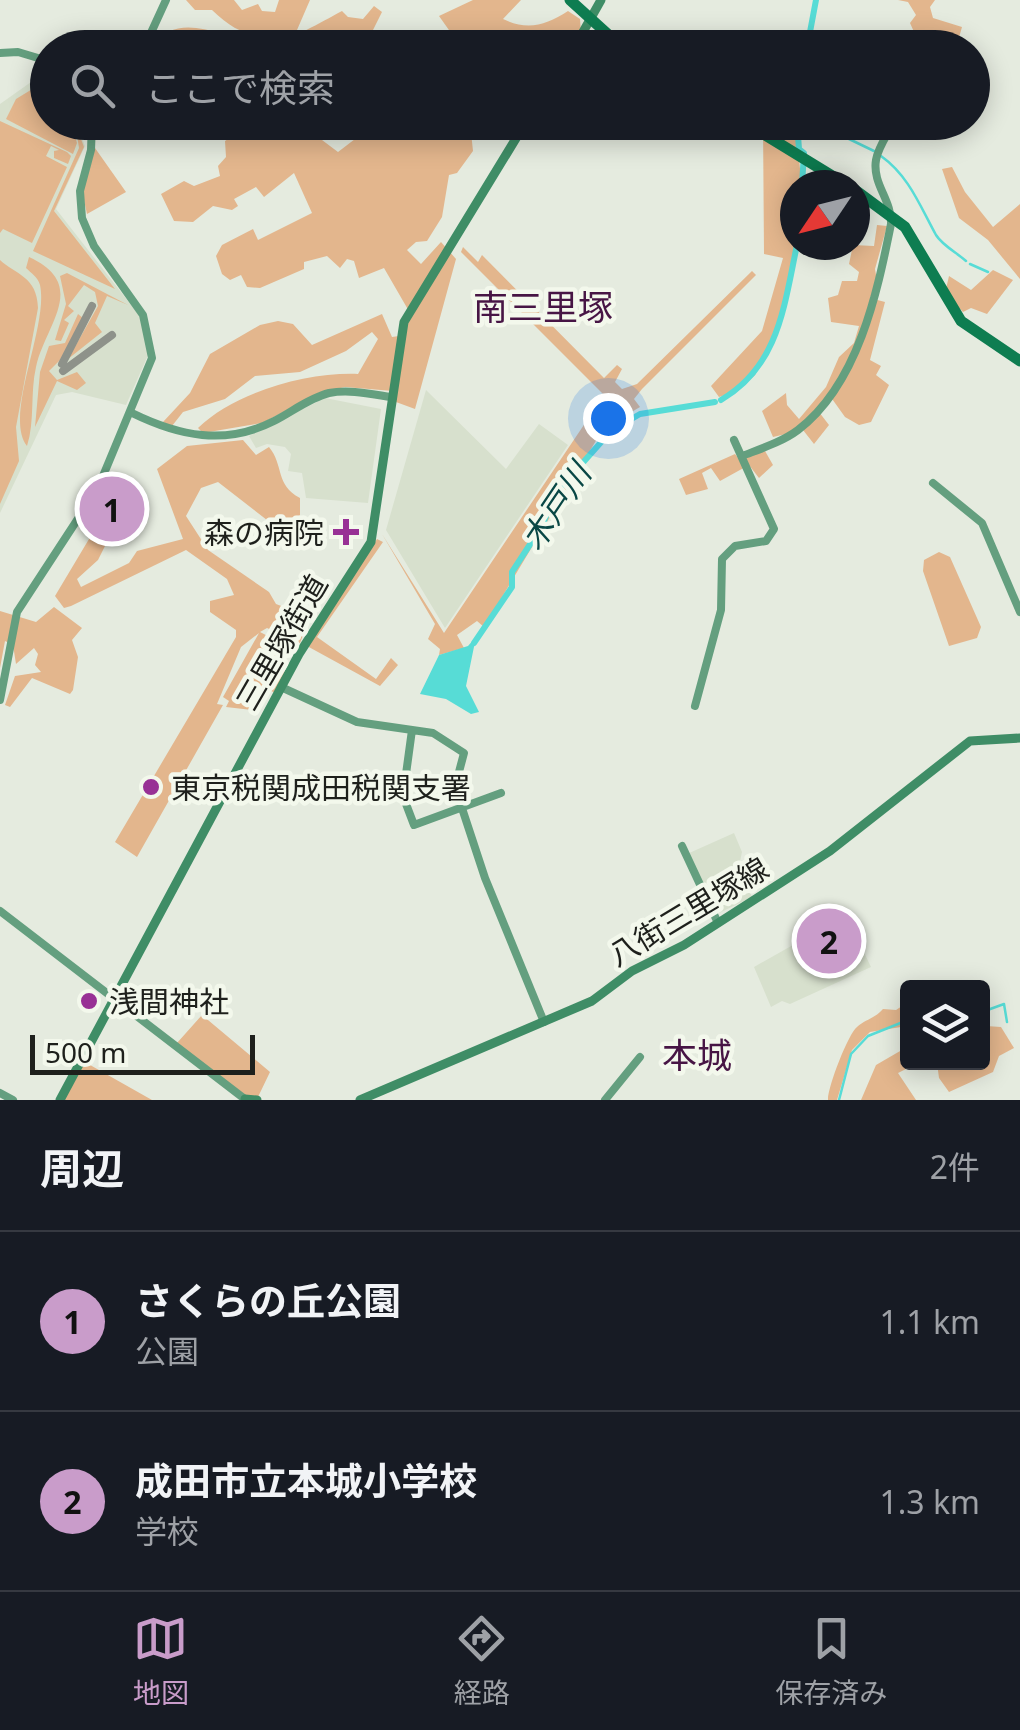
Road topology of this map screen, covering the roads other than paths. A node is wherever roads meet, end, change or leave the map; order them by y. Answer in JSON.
{"nodes":[{"id":1,"x":166,"y":0,"type":"edge"},
{"id":2,"x":570,"y":0,"type":"edge"},
{"id":3,"x":600,"y":0,"type":"edge"},
{"id":4,"x":592,"y":20,"type":"junction"},
{"id":5,"x":152,"y":30,"type":"edge"},
{"id":6,"x":586,"y":30,"type":"edge"},
{"id":7,"x":603,"y":30,"type":"edge"},
{"id":8,"x":0,"y":54,"type":"edge"},
{"id":9,"x":30,"y":56,"type":"edge"},
{"id":10,"x":89,"y":140,"type":"edge"},
{"id":11,"x":515,"y":140,"type":"edge"},
{"id":12,"x":774,"y":140,"type":"edge"},
{"id":13,"x":886,"y":140,"type":"edge"},
{"id":14,"x":823,"y":170,"type":"edge"},
{"id":15,"x":870,"y":200,"type":"edge"},
{"id":16,"x":892,"y":215,"type":"junction"},
{"id":17,"x":1020,"y":361,"type":"edge"},
{"id":18,"x":391,"y":396,"type":"junction"},
{"id":19,"x":132,"y":413,"type":"junction"},
{"id":20,"x":734,"y":440,"type":"dead end"},
{"id":21,"x":742,"y":456,"type":"junction"},
{"id":22,"x":933,"y":483,"type":"dead end"},
{"id":23,"x":1020,"y":612,"type":"edge"},
{"id":24,"x":281,"y":686,"type":"junction"},
{"id":25,"x":0,"y":700,"type":"edge"},
{"id":26,"x":694,"y":706,"type":"dead end"},
{"id":27,"x":412,"y":730,"type":"junction"},
{"id":28,"x":1020,"y":738,"type":"edge"},
{"id":29,"x":501,"y":793,"type":"dead end"},
{"id":30,"x":462,"y":808,"type":"junction"},
{"id":31,"x":682,"y":846,"type":"dead end"},
{"id":32,"x":0,"y":910,"type":"edge"},
{"id":33,"x":718,"y":924,"type":"junction"},
{"id":34,"x":113,"y":998,"type":"junction"},
{"id":35,"x":544,"y":1022,"type":"junction"},
{"id":36,"x":640,"y":1058,"type":"dead end"},
{"id":37,"x":229,"y":1088,"type":"junction"},
{"id":38,"x":0,"y":1093,"type":"edge"},
{"id":39,"x":12,"y":1100,"type":"edge"},
{"id":40,"x":60,"y":1100,"type":"edge"},
{"id":41,"x":221,"y":1100,"type":"edge"},
{"id":42,"x":245,"y":1100,"type":"edge"},
{"id":43,"x":257,"y":1100,"type":"edge"},
{"id":44,"x":360,"y":1100,"type":"edge"},
{"id":45,"x":605,"y":1100,"type":"edge"}],
"edges":[{"from":1,"to":5,"type":"street"},
{"from":2,"to":4,"type":"highway"},
{"from":3,"to":4,"type":"main road"},
{"from":4,"to":6,"type":"main road"},
{"from":4,"to":7,"type":"highway"},
{"from":8,"to":9,"type":"street"},
{"from":10,"to":19,"type":"street"},
{"from":11,"to":18,"type":"main road","name":"三里塚街道"},
{"from":12,"to":14,"type":"highway"},
{"from":13,"to":16,"type":"street"},
{"from":15,"to":16,"type":"highway"},
{"from":16,"to":17,"type":"highway"},
{"from":16,"to":21,"type":"street"},
{"from":18,"to":19,"type":"street"},
{"from":18,"to":24,"type":"main road","name":"三里塚街道"},
{"from":19,"to":25,"type":"street"},
{"from":20,"to":21,"type":"street"},
{"from":21,"to":26,"type":"street"},
{"from":22,"to":23,"type":"street"},
{"from":24,"to":27,"type":"street"},
{"from":24,"to":34,"type":"main road","name":"三里塚街道"},
{"from":27,"to":30,"type":"street"},
{"from":27,"to":30,"type":"street"},
{"from":28,"to":33,"type":"main road","name":"八街三里塚線"},
{"from":29,"to":30,"type":"street"},
{"from":30,"to":35,"type":"street"},
{"from":31,"to":33,"type":"street"},
{"from":32,"to":34,"type":"street"},
{"from":33,"to":35,"type":"main road","name":"八街三里塚線"},
{"from":34,"to":37,"type":"street"},
{"from":34,"to":40,"type":"main road","name":"三里塚街道"},
{"from":35,"to":44,"type":"main road","name":"八街三里塚線"},
{"from":36,"to":45,"type":"street"},
{"from":37,"to":41,"type":"street"},
{"from":37,"to":42,"type":"street"},
{"from":38,"to":39,"type":"street"},
{"from":42,"to":43,"type":"main road"}]}
